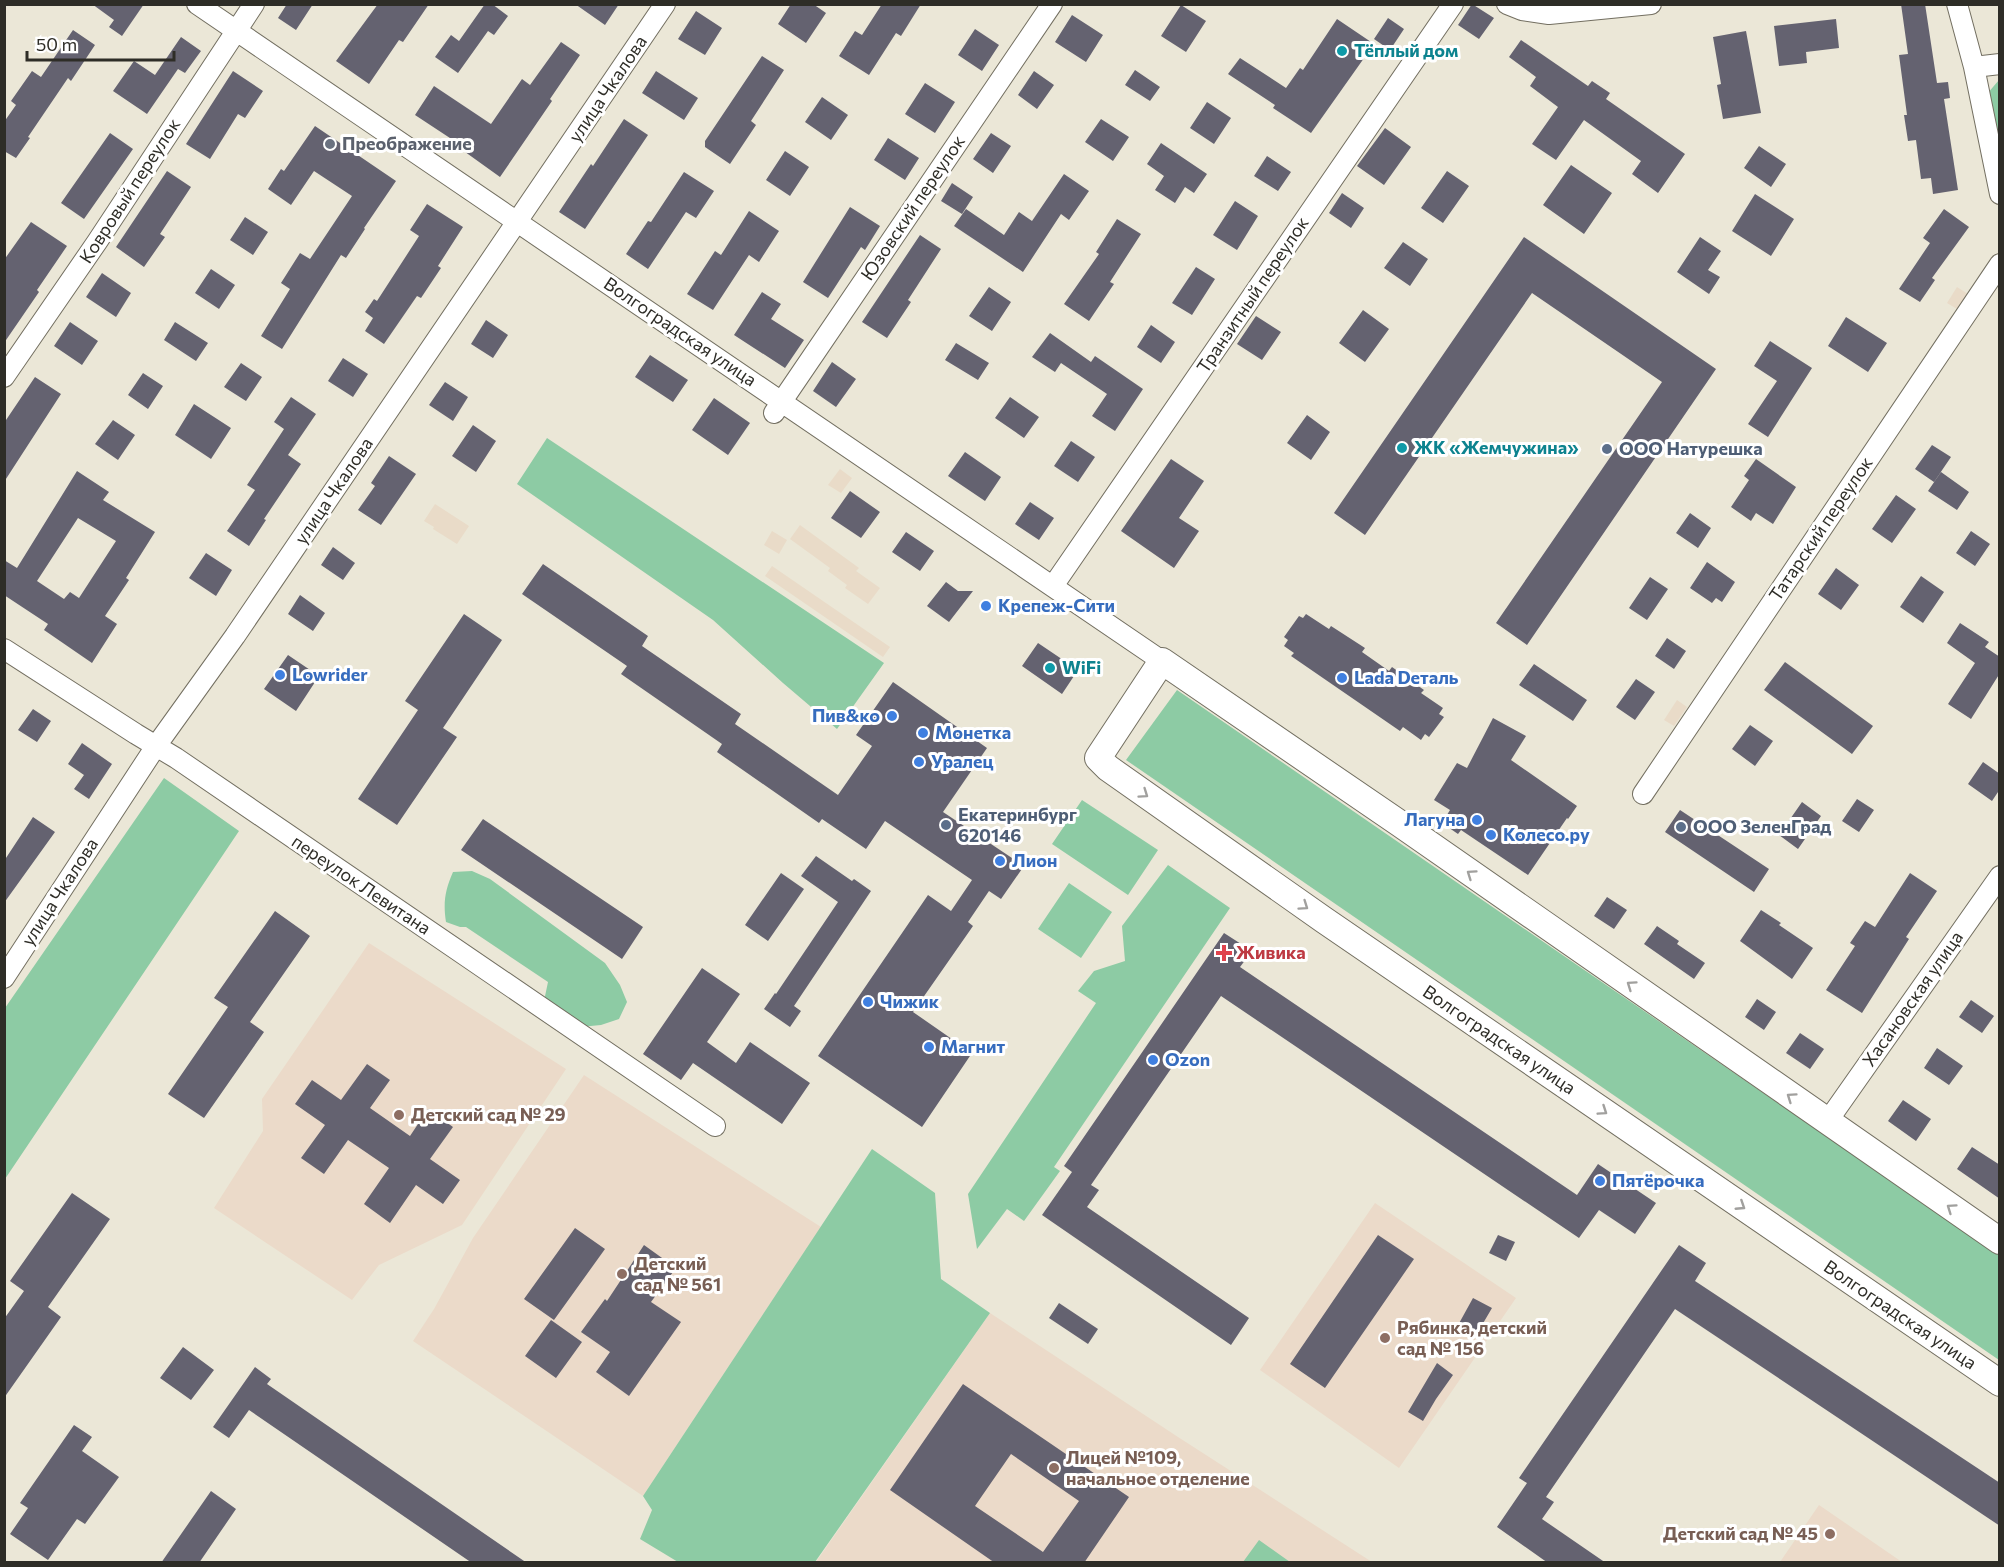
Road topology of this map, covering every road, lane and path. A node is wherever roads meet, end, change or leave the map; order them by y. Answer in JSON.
{"nodes":[{"id":1,"x":197,"y":4,"type":"edge"},
{"id":2,"x":254,"y":4,"type":"edge"},
{"id":3,"x":665,"y":4,"type":"edge"},
{"id":4,"x":1052,"y":4,"type":"edge"},
{"id":5,"x":1453,"y":4,"type":"edge"},
{"id":6,"x":1507,"y":4,"type":"edge"},
{"id":7,"x":1651,"y":4,"type":"edge"},
{"id":8,"x":1957,"y":4,"type":"edge"},
{"id":9,"x":236,"y":31,"type":"junction"},
{"id":10,"x":2000,"y":64,"type":"edge"},
{"id":11,"x":1974,"y":67,"type":"junction"},
{"id":12,"x":2000,"y":194,"type":"edge"},
{"id":13,"x":517,"y":224,"type":"junction"},
{"id":14,"x":2000,"y":264,"type":"edge"},
{"id":15,"x":4,"y":377,"type":"edge"},
{"id":16,"x":778,"y":406,"type":"junction"},
{"id":17,"x":1053,"y":586,"type":"junction"},
{"id":18,"x":4,"y":649,"type":"edge"},
{"id":19,"x":1162,"y":661,"type":"junction"},
{"id":20,"x":156,"y":746,"type":"junction"},
{"id":21,"x":1643,"y":794,"type":"dead end"},
{"id":22,"x":2000,"y":876,"type":"edge"},
{"id":23,"x":1993,"y":900,"type":"edge"},
{"id":24,"x":4,"y":978,"type":"edge"},
{"id":25,"x":1827,"y":1122,"type":"junction"},
{"id":26,"x":715,"y":1126,"type":"dead end"},
{"id":27,"x":2000,"y":1241,"type":"edge"},
{"id":28,"x":2000,"y":1383,"type":"edge"}],
"edges":[{"from":1,"to":9,"type":"street","name":"Волгоградская улица"},
{"from":2,"to":9,"type":"street","name":"Ковровый переулок"},
{"from":3,"to":13,"type":"street","name":"улица Чкалова"},
{"from":4,"to":16,"type":"street","name":"Юзовский переулок"},
{"from":5,"to":17,"type":"street","name":"Транзитный переулок"},
{"from":6,"to":7,"type":"street"},
{"from":8,"to":11,"type":"street"},
{"from":9,"to":13,"type":"street","name":"Волгоградская улица"},
{"from":9,"to":15,"type":"street","name":"Ковровый переулок"},
{"from":10,"to":11,"type":"street"},
{"from":11,"to":12,"type":"street"},
{"from":13,"to":16,"type":"street","name":"Волгоградская улица"},
{"from":13,"to":20,"type":"street","name":"улица Чкалова"},
{"from":14,"to":21,"type":"street","name":"Татарский переулок"},
{"from":16,"to":17,"type":"street","name":"Волгоградская улица"},
{"from":17,"to":19,"type":"street","name":"Волгоградская улица"},
{"from":18,"to":20,"type":"street","name":"переулок Левитана"},
{"from":25,"to":19,"type":"street","name":"Волгоградская улица","one_way":true},
{"from":19,"to":28,"type":"street","name":"Волгоградская улица","one_way":true},
{"from":20,"to":24,"type":"street","name":"улица Чкалова"},
{"from":20,"to":26,"type":"street","name":"переулок Левитана"},
{"from":22,"to":23,"type":"street","name":"Хасановская улица"},
{"from":23,"to":25,"type":"street","name":"Хасановская улица"},
{"from":27,"to":25,"type":"street","name":"Волгоградская улица","one_way":true}]}
